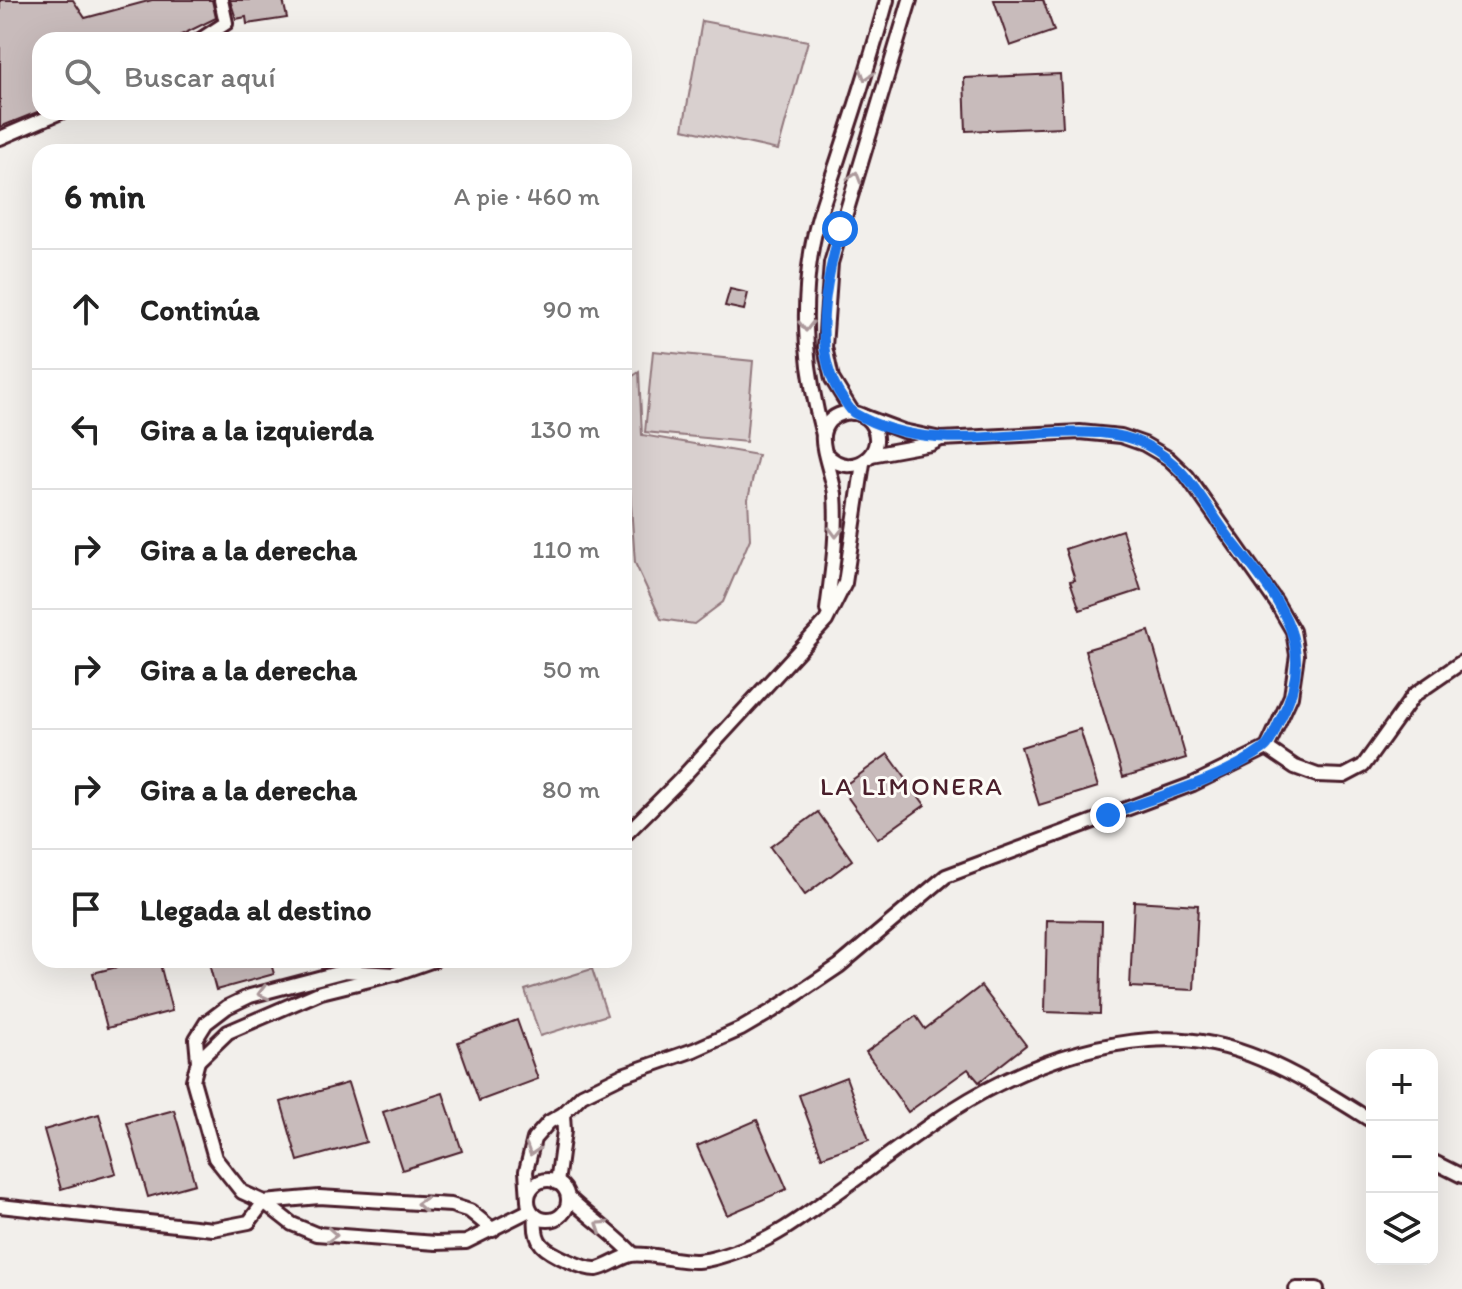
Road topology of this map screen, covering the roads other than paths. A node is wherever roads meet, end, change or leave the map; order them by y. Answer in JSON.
{"nodes":[{"id":1,"x":221,"y":0,"type":"edge"},
{"id":2,"x":887,"y":0,"type":"edge"},
{"id":3,"x":910,"y":0,"type":"edge"},
{"id":4,"x":212,"y":32,"type":"edge"},
{"id":5,"x":42,"y":120,"type":"edge"},
{"id":6,"x":0,"y":138,"type":"edge"},
{"id":7,"x":858,"y":414,"type":"junction"},
{"id":8,"x":823,"y":435,"type":"junction"},
{"id":9,"x":941,"y":439,"type":"junction"},
{"id":10,"x":827,"y":455,"type":"junction"},
{"id":11,"x":867,"y":459,"type":"junction"},
{"id":12,"x":826,"y":621,"type":"junction"},
{"id":13,"x":1462,"y":662,"type":"edge"},
{"id":14,"x":1267,"y":748,"type":"junction"},
{"id":15,"x":632,"y":828,"type":"edge"},
{"id":16,"x":411,"y":968,"type":"edge"},
{"id":17,"x":394,"y":974,"type":"junction"},
{"id":18,"x":198,"y":1061,"type":"junction"},
{"id":19,"x":563,"y":1114,"type":"junction"},
{"id":20,"x":1366,"y":1117,"type":"edge"},
{"id":21,"x":1438,"y":1164,"type":"edge"},
{"id":22,"x":1462,"y":1176,"type":"edge"},
{"id":23,"x":557,"y":1183,"type":"junction"},
{"id":24,"x":568,"y":1197,"type":"junction"},
{"id":25,"x":264,"y":1202,"type":"junction"},
{"id":26,"x":0,"y":1206,"type":"edge"},
{"id":27,"x":532,"y":1208,"type":"junction"},
{"id":28,"x":493,"y":1230,"type":"junction"},
{"id":29,"x":633,"y":1254,"type":"junction"},
{"id":30,"x":1296,"y":1289,"type":"edge"},
{"id":31,"x":1317,"y":1289,"type":"edge"}],
"edges":[{"from":1,"to":4,"type":"street"},
{"from":2,"to":8,"type":"street","one_way":true},
{"from":7,"to":3,"type":"street","one_way":true},
{"from":5,"to":6,"type":"street"},
{"from":7,"to":8,"type":"street"},
{"from":7,"to":9,"type":"street"},
{"from":7,"to":11,"type":"street"},
{"from":8,"to":10,"type":"street"},
{"from":9,"to":11,"type":"street"},
{"from":9,"to":14,"type":"street"},
{"from":10,"to":11,"type":"street"},
{"from":10,"to":12,"type":"street","one_way":true},
{"from":11,"to":12,"type":"street"},
{"from":12,"to":15,"type":"street"},
{"from":13,"to":14,"type":"street"},
{"from":14,"to":19,"type":"street"},
{"from":16,"to":17,"type":"street"},
{"from":17,"to":18,"type":"street"},
{"from":17,"to":18,"type":"street","one_way":true},
{"from":18,"to":25,"type":"street"},
{"from":19,"to":23,"type":"street"},
{"from":19,"to":27,"type":"street","one_way":true},
{"from":20,"to":29,"type":"street"},
{"from":21,"to":22,"type":"street"},
{"from":23,"to":24,"type":"street"},
{"from":23,"to":27,"type":"street"},
{"from":24,"to":27,"type":"street"},
{"from":29,"to":24,"type":"street","one_way":true},
{"from":25,"to":26,"type":"street"},
{"from":28,"to":25,"type":"street","one_way":true},
{"from":25,"to":28,"type":"street","one_way":true},
{"from":27,"to":28,"type":"street"},
{"from":27,"to":29,"type":"street"},
{"from":30,"to":31,"type":"street"}]}
